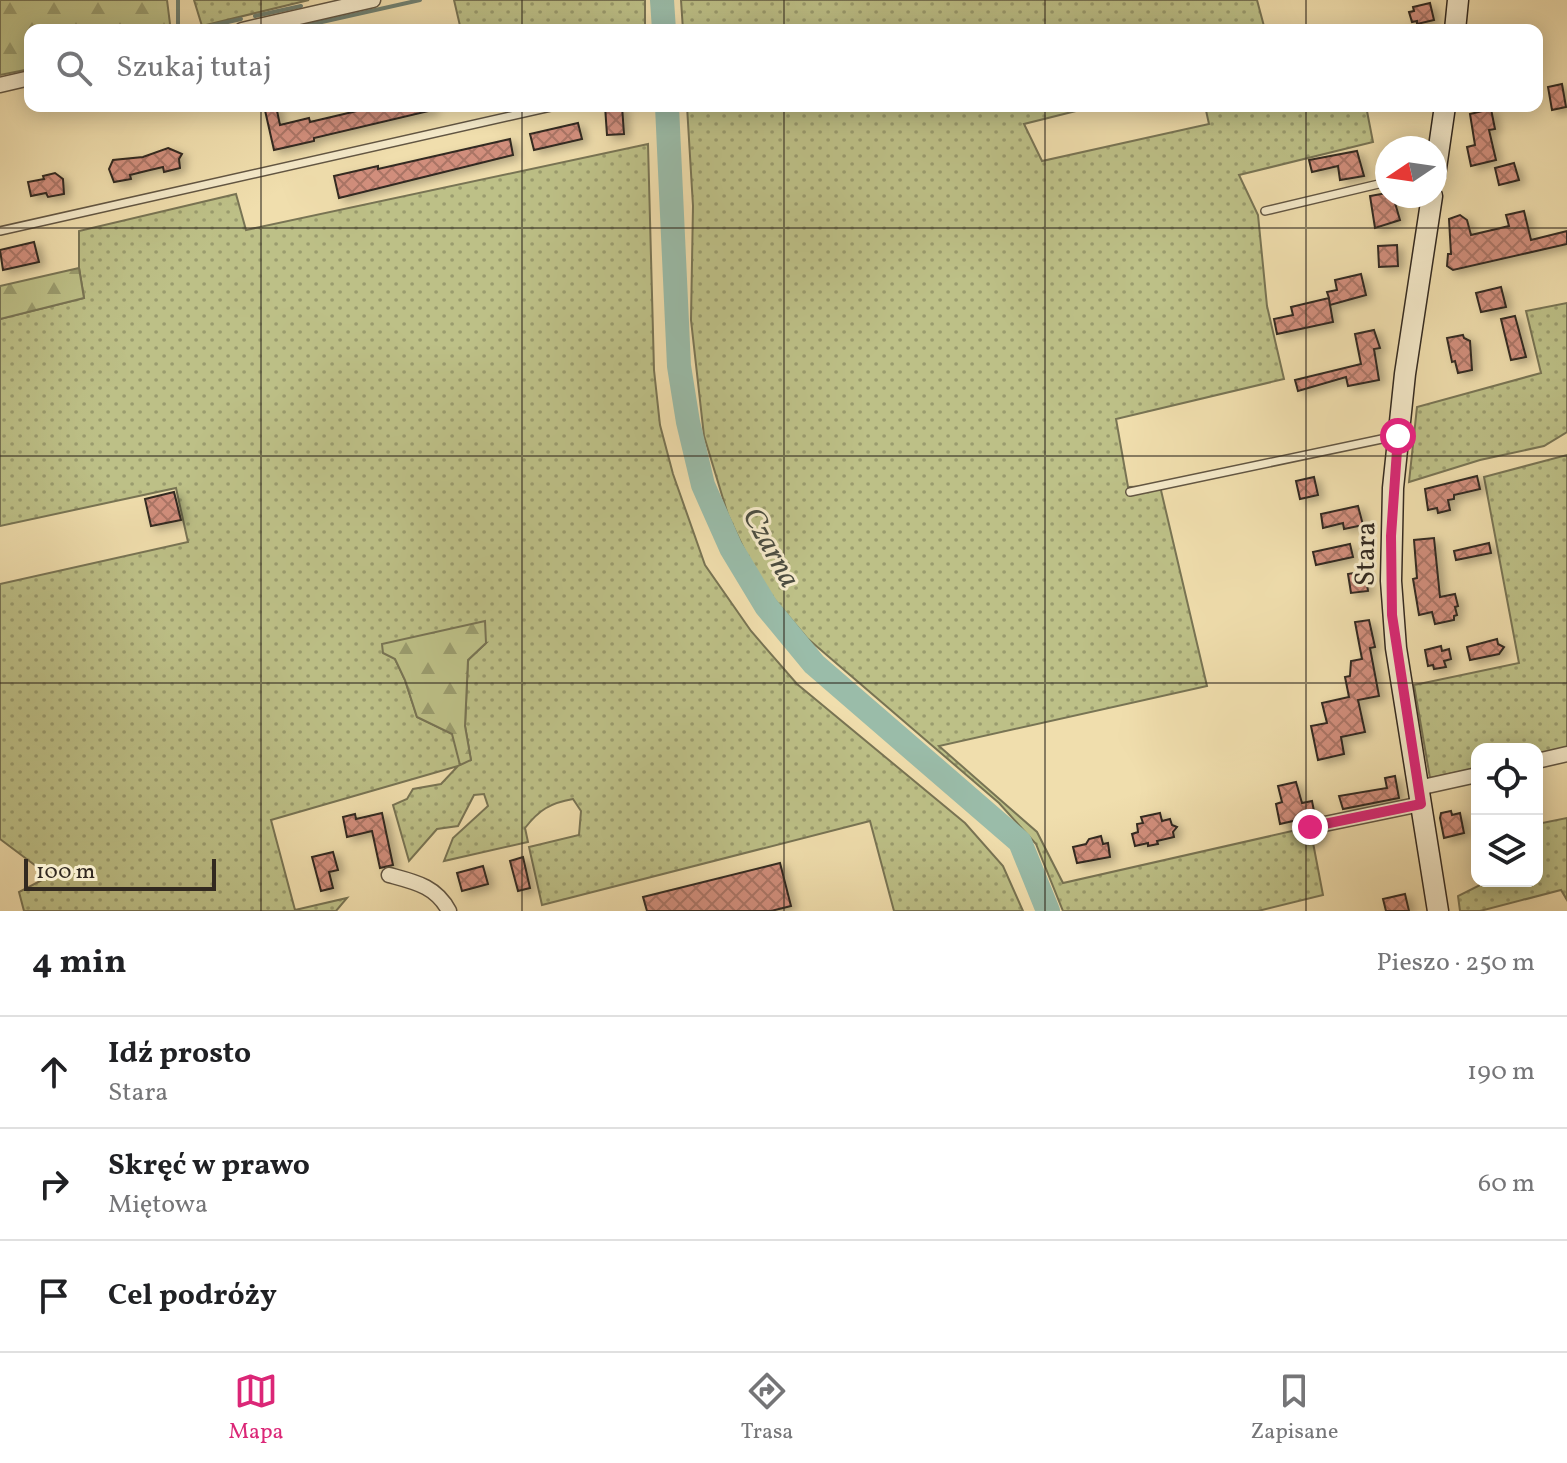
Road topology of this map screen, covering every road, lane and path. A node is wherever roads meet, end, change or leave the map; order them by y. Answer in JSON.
{"nodes":[{"id":1,"x":373,"y":0,"type":"edge"},
{"id":2,"x":1458,"y":0,"type":"edge"},
{"id":3,"x":268,"y":24,"type":"edge"},
{"id":4,"x":1456,"y":24,"type":"edge"},
{"id":5,"x":24,"y":79,"type":"edge"},
{"id":6,"x":0,"y":85,"type":"edge"},
{"id":7,"x":528,"y":112,"type":"edge"},
{"id":8,"x":1444,"y":112,"type":"edge"},
{"id":9,"x":1440,"y":136,"type":"edge"},
{"id":10,"x":1375,"y":185,"type":"edge"},
{"id":11,"x":1430,"y":208,"type":"edge"},
{"id":12,"x":1265,"y":211,"type":"dead end"},
{"id":13,"x":0,"y":231,"type":"edge"},
{"id":14,"x":1398,"y":436,"type":"junction"},
{"id":15,"x":1130,"y":492,"type":"dead end"},
{"id":16,"x":1567,"y":754,"type":"edge"},
{"id":17,"x":1543,"y":760,"type":"edge"},
{"id":18,"x":1471,"y":777,"type":"edge"},
{"id":19,"x":1419,"y":796,"type":"junction"},
{"id":20,"x":1310,"y":827,"type":"dead end"},
{"id":21,"x":389,"y":875,"type":"dead end"},
{"id":22,"x":449,"y":911,"type":"edge"},
{"id":23,"x":1438,"y":911,"type":"edge"}],
"edges":[{"from":1,"to":3,"type":"street"},
{"from":2,"to":4,"type":"street"},
{"from":5,"to":6,"type":"street"},
{"from":7,"to":13,"type":"lane"},
{"from":8,"to":9,"type":"street"},
{"from":10,"to":12,"type":"lane"},
{"from":11,"to":14,"type":"street","name":"Stara"},
{"from":14,"to":15,"type":"lane"},
{"from":14,"to":19,"type":"street","name":"Stara"},
{"from":16,"to":17,"type":"street"},
{"from":18,"to":19,"type":"street"},
{"from":19,"to":20,"type":"street"},
{"from":19,"to":23,"type":"street","name":"Stara"},
{"from":21,"to":22,"type":"street"}]}
